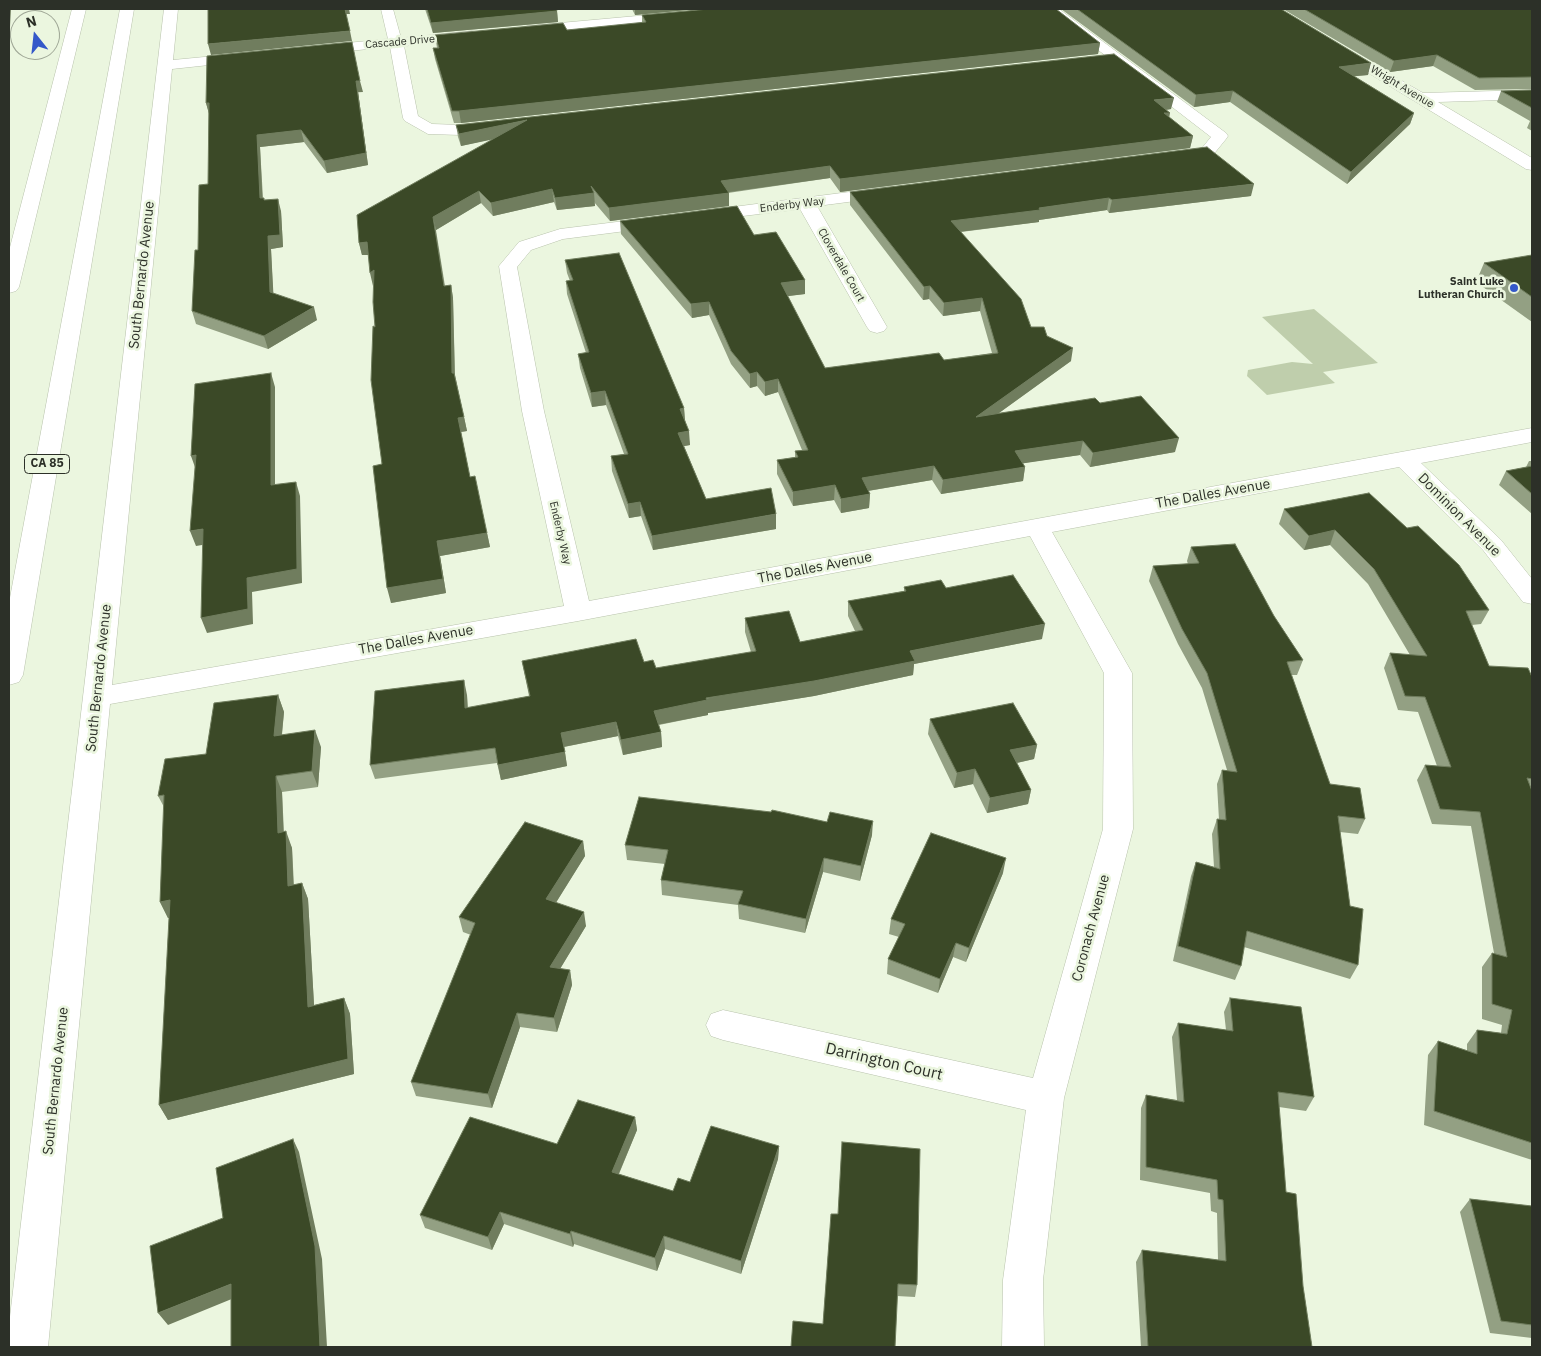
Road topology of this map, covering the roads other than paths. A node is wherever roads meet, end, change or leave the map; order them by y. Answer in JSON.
{"nodes":[{"id":1,"x":79,"y":9,"type":"edge"},
{"id":2,"x":127,"y":9,"type":"edge"},
{"id":3,"x":171,"y":9,"type":"edge"},
{"id":4,"x":387,"y":9,"type":"edge"},
{"id":5,"x":596,"y":9,"type":"edge"},
{"id":6,"x":755,"y":9,"type":"edge"},
{"id":7,"x":1051,"y":9,"type":"edge"},
{"id":8,"x":604,"y":22,"type":"junction"},
{"id":9,"x":516,"y":31,"type":"edge"},
{"id":10,"x":486,"y":34,"type":"edge"},
{"id":11,"x":396,"y":43,"type":"junction"},
{"id":12,"x":1329,"y":43,"type":"edge"},
{"id":13,"x":303,"y":52,"type":"edge"},
{"id":14,"x":255,"y":56,"type":"edge"},
{"id":15,"x":1116,"y":58,"type":"junction"},
{"id":16,"x":1097,"y":60,"type":"edge"},
{"id":17,"x":165,"y":65,"type":"junction"},
{"id":18,"x":1532,"y":94,"type":"edge"},
{"id":19,"x":1420,"y":98,"type":"junction"},
{"id":20,"x":510,"y":125,"type":"edge"},
{"id":21,"x":1158,"y":158,"type":"edge"},
{"id":22,"x":1532,"y":165,"type":"edge"},
{"id":23,"x":904,"y":190,"type":"edge"},
{"id":24,"x":806,"y":203,"type":"junction"},
{"id":25,"x":9,"y":287,"type":"edge"},
{"id":26,"x":877,"y":327,"type":"dead end"},
{"id":27,"x":1532,"y":435,"type":"edge"},
{"id":28,"x":1403,"y":458,"type":"junction"},
{"id":29,"x":1036,"y":526,"type":"junction"},
{"id":30,"x":1532,"y":596,"type":"edge"},
{"id":31,"x":578,"y":612,"type":"junction"},
{"id":32,"x":9,"y":675,"type":"edge"},
{"id":33,"x":97,"y":697,"type":"junction"},
{"id":34,"x":723,"y":1025,"type":"dead end"},
{"id":35,"x":1046,"y":1098,"type":"junction"},
{"id":36,"x":27,"y":1347,"type":"edge"},
{"id":37,"x":1023,"y":1347,"type":"edge"}],
"edges":[{"from":1,"to":25,"type":"main road"},
{"from":2,"to":32,"type":"main road","number":"CA 85"},
{"from":3,"to":17,"type":"main road","name":"South Bernardo Avenue"},
{"from":4,"to":11,"type":"main road"},
{"from":5,"to":8,"type":"main road"},
{"from":6,"to":8,"type":"main road"},
{"from":7,"to":15,"type":"main road"},
{"from":8,"to":9,"type":"main road"},
{"from":10,"to":11,"type":"main road","name":"Cascade Drive"},
{"from":11,"to":13,"type":"main road","name":"Cascade Drive"},
{"from":11,"to":20,"type":"main road"},
{"from":12,"to":19,"type":"main road","name":"Wright Avenue"},
{"from":14,"to":17,"type":"main road"},
{"from":15,"to":16,"type":"main road"},
{"from":15,"to":21,"type":"main road"},
{"from":17,"to":33,"type":"main road","name":"South Bernardo Avenue"},
{"from":18,"to":19,"type":"main road"},
{"from":19,"to":22,"type":"main road","name":"Wright Avenue"},
{"from":23,"to":24,"type":"main road","name":"Enderby Way"},
{"from":24,"to":26,"type":"main road","name":"Cloverdale Court"},
{"from":24,"to":31,"type":"main road","name":"Enderby Way"},
{"from":27,"to":28,"type":"main road","name":"The Dalles Avenue"},
{"from":28,"to":29,"type":"main road","name":"The Dalles Avenue"},
{"from":28,"to":30,"type":"main road","name":"Dominion Avenue"},
{"from":29,"to":31,"type":"main road","name":"The Dalles Avenue"},
{"from":29,"to":35,"type":"main road","name":"Coronach Avenue"},
{"from":31,"to":33,"type":"main road","name":"The Dalles Avenue"},
{"from":33,"to":36,"type":"main road","name":"South Bernardo Avenue"},
{"from":34,"to":35,"type":"main road","name":"Darrington Court"},
{"from":35,"to":37,"type":"main road","name":"Coronach Avenue"}]}
